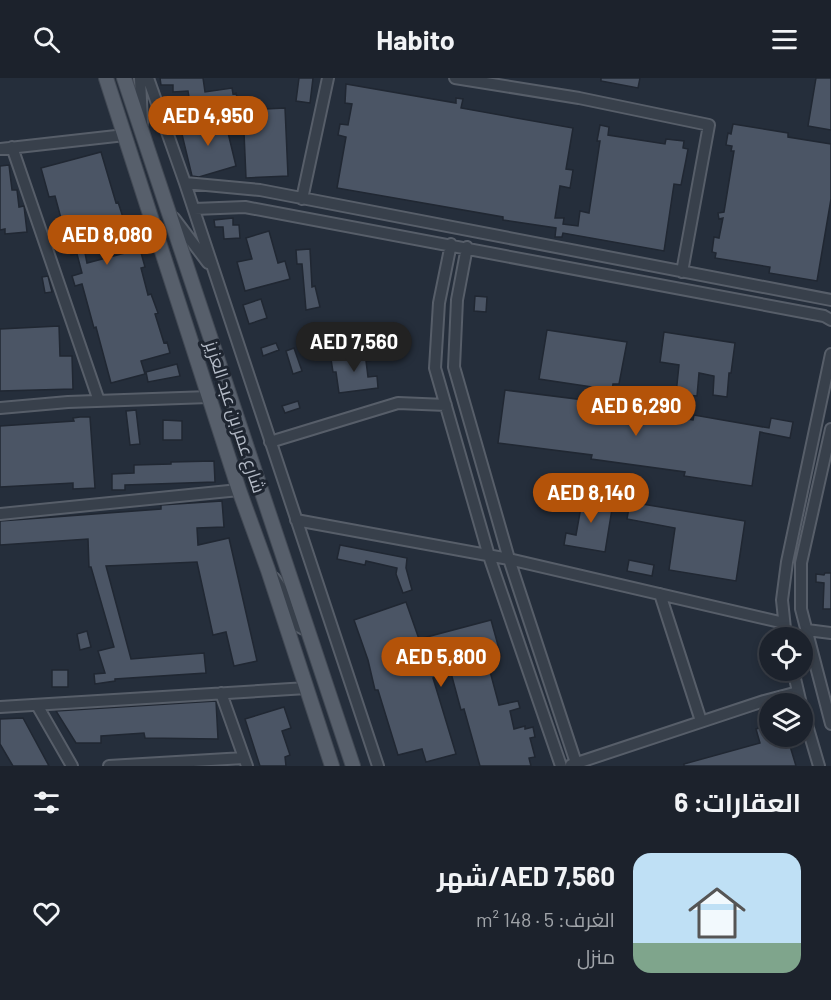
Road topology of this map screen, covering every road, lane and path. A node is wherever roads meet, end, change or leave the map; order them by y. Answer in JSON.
{"nodes":[{"id":1,"x":106,"y":78,"type":"edge"},
{"id":2,"x":124,"y":78,"type":"edge"},
{"id":3,"x":140,"y":78,"type":"edge"},
{"id":4,"x":148,"y":78,"type":"edge"},
{"id":5,"x":328,"y":78,"type":"edge"},
{"id":6,"x":455,"y":78,"type":"edge"},
{"id":7,"x":125,"y":135,"type":"junction"},
{"id":8,"x":143,"y":135,"type":"junction"},
{"id":9,"x":12,"y":147,"type":"junction"},
{"id":10,"x":0,"y":149,"type":"edge"},
{"id":11,"x":185,"y":183,"type":"junction"},
{"id":12,"x":160,"y":188,"type":"junction"},
{"id":13,"x":302,"y":199,"type":"junction"},
{"id":14,"x":194,"y":209,"type":"junction"},
{"id":15,"x":168,"y":211,"type":"junction"},
{"id":16,"x":451,"y":244,"type":"junction"},
{"id":17,"x":467,"y":247,"type":"junction"},
{"id":18,"x":212,"y":268,"type":"junction"},
{"id":19,"x":682,"y":272,"type":"junction"},
{"id":20,"x":831,"y":300,"type":"edge"},
{"id":21,"x":831,"y":320,"type":"edge"},
{"id":22,"x":831,"y":354,"type":"edge"},
{"id":23,"x":209,"y":397,"type":"junction"},
{"id":24,"x":99,"y":401,"type":"junction"},
{"id":25,"x":446,"y":405,"type":"junction"},
{"id":26,"x":0,"y":408,"type":"edge"},
{"id":27,"x":831,"y":429,"type":"edge"},
{"id":28,"x":270,"y":442,"type":"junction"},
{"id":29,"x":239,"y":490,"type":"junction"},
{"id":30,"x":0,"y":514,"type":"edge"},
{"id":31,"x":296,"y":520,"type":"junction"},
{"id":32,"x":489,"y":556,"type":"junction"},
{"id":33,"x":509,"y":559,"type":"junction"},
{"id":34,"x":268,"y":570,"type":"junction"},
{"id":35,"x":660,"y":594,"type":"junction"},
{"id":36,"x":784,"y":623,"type":"junction"},
{"id":37,"x":785,"y":627,"type":"edge"},
{"id":38,"x":806,"y":627,"type":"edge"},
{"id":39,"x":307,"y":630,"type":"junction"},
{"id":40,"x":813,"y":631,"type":"edge"},
{"id":41,"x":831,"y":633,"type":"edge"},
{"id":42,"x":813,"y":653,"type":"edge"},
{"id":43,"x":796,"y":681,"type":"edge"},
{"id":44,"x":307,"y":688,"type":"junction"},
{"id":45,"x":798,"y":692,"type":"joint"},
{"id":46,"x":221,"y":693,"type":"junction"},
{"id":47,"x":37,"y":705,"type":"junction"},
{"id":48,"x":0,"y":707,"type":"edge"},
{"id":49,"x":701,"y":721,"type":"junction"},
{"id":50,"x":831,"y":723,"type":"edge"},
{"id":51,"x":813,"y":746,"type":"edge"},
{"id":52,"x":246,"y":762,"type":"edge"},
{"id":53,"x":574,"y":765,"type":"edge"},
{"id":54,"x":72,"y":766,"type":"edge"},
{"id":55,"x":109,"y":766,"type":"edge"},
{"id":56,"x":332,"y":766,"type":"edge"},
{"id":57,"x":353,"y":766,"type":"edge"},
{"id":58,"x":378,"y":766,"type":"edge"},
{"id":59,"x":561,"y":766,"type":"edge"},
{"id":60,"x":819,"y":766,"type":"edge"}],
"edges":[{"from":1,"to":7,"type":"main road","name":"شارع عمر بن عبد العزيز"},
{"from":2,"to":8,"type":"main road"},
{"from":3,"to":8,"type":"street"},
{"from":4,"to":11,"type":"street"},
{"from":5,"to":13,"type":"street"},
{"from":6,"to":19,"type":"street"},
{"from":7,"to":9,"type":"street"},
{"from":7,"to":12,"type":"main road"},
{"from":7,"to":23,"type":"main road","name":"شارع عمر بن عبد العزيز"},
{"from":8,"to":12,"type":"main road"},
{"from":9,"to":10,"type":"street"},
{"from":9,"to":24,"type":"street"},
{"from":11,"to":13,"type":"street"},
{"from":11,"to":14,"type":"street"},
{"from":12,"to":15,"type":"main road"},
{"from":13,"to":19,"type":"street"},
{"from":14,"to":16,"type":"street"},
{"from":14,"to":18,"type":"street"},
{"from":15,"to":18,"type":"street"},
{"from":15,"to":39,"type":"main road"},
{"from":16,"to":17,"type":"street"},
{"from":16,"to":25,"type":"street"},
{"from":17,"to":21,"type":"street"},
{"from":17,"to":33,"type":"street"},
{"from":18,"to":28,"type":"street"},
{"from":19,"to":20,"type":"street"},
{"from":22,"to":36,"type":"street"},
{"from":23,"to":24,"type":"street"},
{"from":23,"to":29,"type":"main road","name":"شارع عمر بن عبد العزيز"},
{"from":24,"to":26,"type":"street"},
{"from":25,"to":28,"type":"street"},
{"from":25,"to":32,"type":"street"},
{"from":27,"to":38,"type":"street"},
{"from":28,"to":31,"type":"street"},
{"from":29,"to":30,"type":"street"},
{"from":29,"to":34,"type":"main road","name":"شارع عمر بن عبد العزيز"},
{"from":31,"to":32,"type":"street"},
{"from":31,"to":58,"type":"street"},
{"from":32,"to":33,"type":"street"},
{"from":32,"to":59,"type":"street"},
{"from":33,"to":35,"type":"street"},
{"from":33,"to":53,"type":"street"},
{"from":34,"to":39,"type":"street"},
{"from":34,"to":44,"type":"main road","name":"شارع عمر بن عبد العزيز"},
{"from":35,"to":36,"type":"street"},
{"from":35,"to":49,"type":"street"},
{"from":36,"to":37,"type":"street"},
{"from":39,"to":57,"type":"main road"},
{"from":40,"to":41,"type":"street"},
{"from":42,"to":50,"type":"street"},
{"from":43,"to":45,"type":"street"},
{"from":44,"to":46,"type":"street"},
{"from":44,"to":56,"type":"main road","name":"شارع عمر بن عبد العزيز"},
{"from":45,"to":49,"type":"street"},
{"from":46,"to":47,"type":"street"},
{"from":46,"to":52,"type":"street"},
{"from":47,"to":48,"type":"street"},
{"from":47,"to":54,"type":"street"},
{"from":49,"to":53,"type":"street"},
{"from":51,"to":60,"type":"street"},
{"from":52,"to":55,"type":"street"}]}
